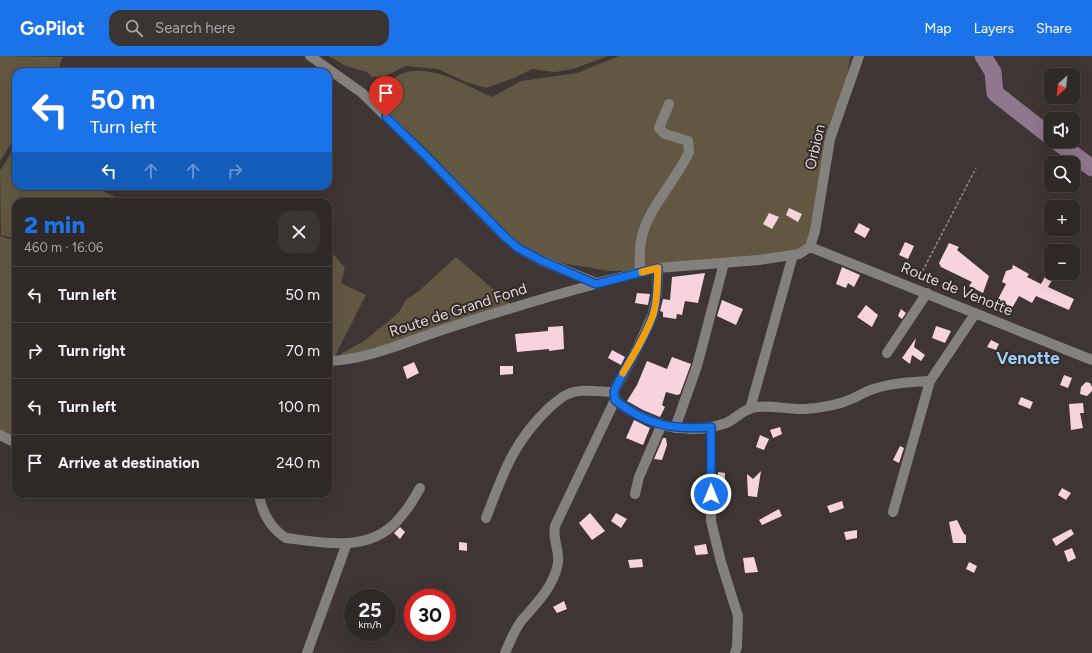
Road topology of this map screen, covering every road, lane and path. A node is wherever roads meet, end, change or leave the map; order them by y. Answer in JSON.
{"nodes":[{"id":1,"x":310,"y":56,"type":"edge"},
{"id":2,"x":860,"y":56,"type":"edge"},
{"id":3,"x":327,"y":68,"type":"edge"},
{"id":4,"x":332,"y":72,"type":"edge"},
{"id":5,"x":669,"y":104,"type":"dead end"},
{"id":6,"x":976,"y":168,"type":"dead end"},
{"id":7,"x":810,"y":247,"type":"junction"},
{"id":8,"x":793,"y":255,"type":"junction"},
{"id":9,"x":724,"y":263,"type":"junction"},
{"id":10,"x":658,"y":268,"type":"junction"},
{"id":11,"x":640,"y":272,"type":"junction"},
{"id":12,"x":596,"y":284,"type":"junction"},
{"id":13,"x":914,"y":288,"type":"junction"},
{"id":14,"x":927,"y":293,"type":"junction"},
{"id":15,"x":975,"y":314,"type":"junction"},
{"id":16,"x":887,"y":353,"type":"dead end"},
{"id":17,"x":1092,"y":360,"type":"edge"},
{"id":18,"x":332,"y":361,"type":"edge"},
{"id":19,"x":930,"y":381,"type":"junction"},
{"id":20,"x":615,"y":396,"type":"junction"},
{"id":21,"x":750,"y":409,"type":"junction"},
{"id":22,"x":661,"y":426,"type":"junction"},
{"id":23,"x":711,"y":427,"type":"junction"},
{"id":24,"x":675,"y":428,"type":"junction"},
{"id":25,"x":0,"y":435,"type":"edge"},
{"id":26,"x":12,"y":441,"type":"edge"},
{"id":27,"x":420,"y":488,"type":"dead end"},
{"id":28,"x":635,"y":494,"type":"dead end"},
{"id":29,"x":259,"y":498,"type":"edge"},
{"id":30,"x":893,"y":512,"type":"dead end"},
{"id":31,"x":486,"y":518,"type":"dead end"},
{"id":32,"x":347,"y":544,"type":"junction"},
{"id":33,"x":307,"y":653,"type":"edge"},
{"id":34,"x":505,"y":653,"type":"edge"},
{"id":35,"x":735,"y":653,"type":"edge"}],
"edges":[{"from":1,"to":3,"type":"street"},
{"from":2,"to":7,"type":"street","name":"Orbion"},
{"from":4,"to":12,"type":"street"},
{"from":5,"to":11,"type":"street"},
{"from":6,"to":13,"type":"path"},
{"from":7,"to":8,"type":"street","name":"Route de Grand Fond"},
{"from":7,"to":13,"type":"street","name":"Route de Venotte"},
{"from":8,"to":9,"type":"street","name":"Route de Grand Fond"},
{"from":8,"to":21,"type":"street"},
{"from":9,"to":10,"type":"street","name":"Route de Grand Fond"},
{"from":9,"to":24,"type":"street"},
{"from":10,"to":11,"type":"street","name":"Route de Grand Fond"},
{"from":10,"to":20,"type":"street"},
{"from":11,"to":12,"type":"street","name":"Route de Grand Fond"},
{"from":12,"to":18,"type":"street","name":"Route de Grand Fond"},
{"from":13,"to":14,"type":"street","name":"Route de Venotte"},
{"from":14,"to":15,"type":"street","name":"Route de Venotte"},
{"from":14,"to":16,"type":"street"},
{"from":15,"to":17,"type":"street","name":"Route de Venotte"},
{"from":15,"to":19,"type":"street"},
{"from":19,"to":21,"type":"street"},
{"from":19,"to":30,"type":"street"},
{"from":20,"to":22,"type":"street"},
{"from":20,"to":31,"type":"street"},
{"from":20,"to":34,"type":"street"},
{"from":21,"to":23,"type":"street"},
{"from":22,"to":24,"type":"street"},
{"from":22,"to":28,"type":"street"},
{"from":23,"to":24,"type":"street"},
{"from":23,"to":35,"type":"street"},
{"from":25,"to":26,"type":"street"},
{"from":27,"to":32,"type":"street"},
{"from":29,"to":32,"type":"street"},
{"from":32,"to":33,"type":"street"}]}
